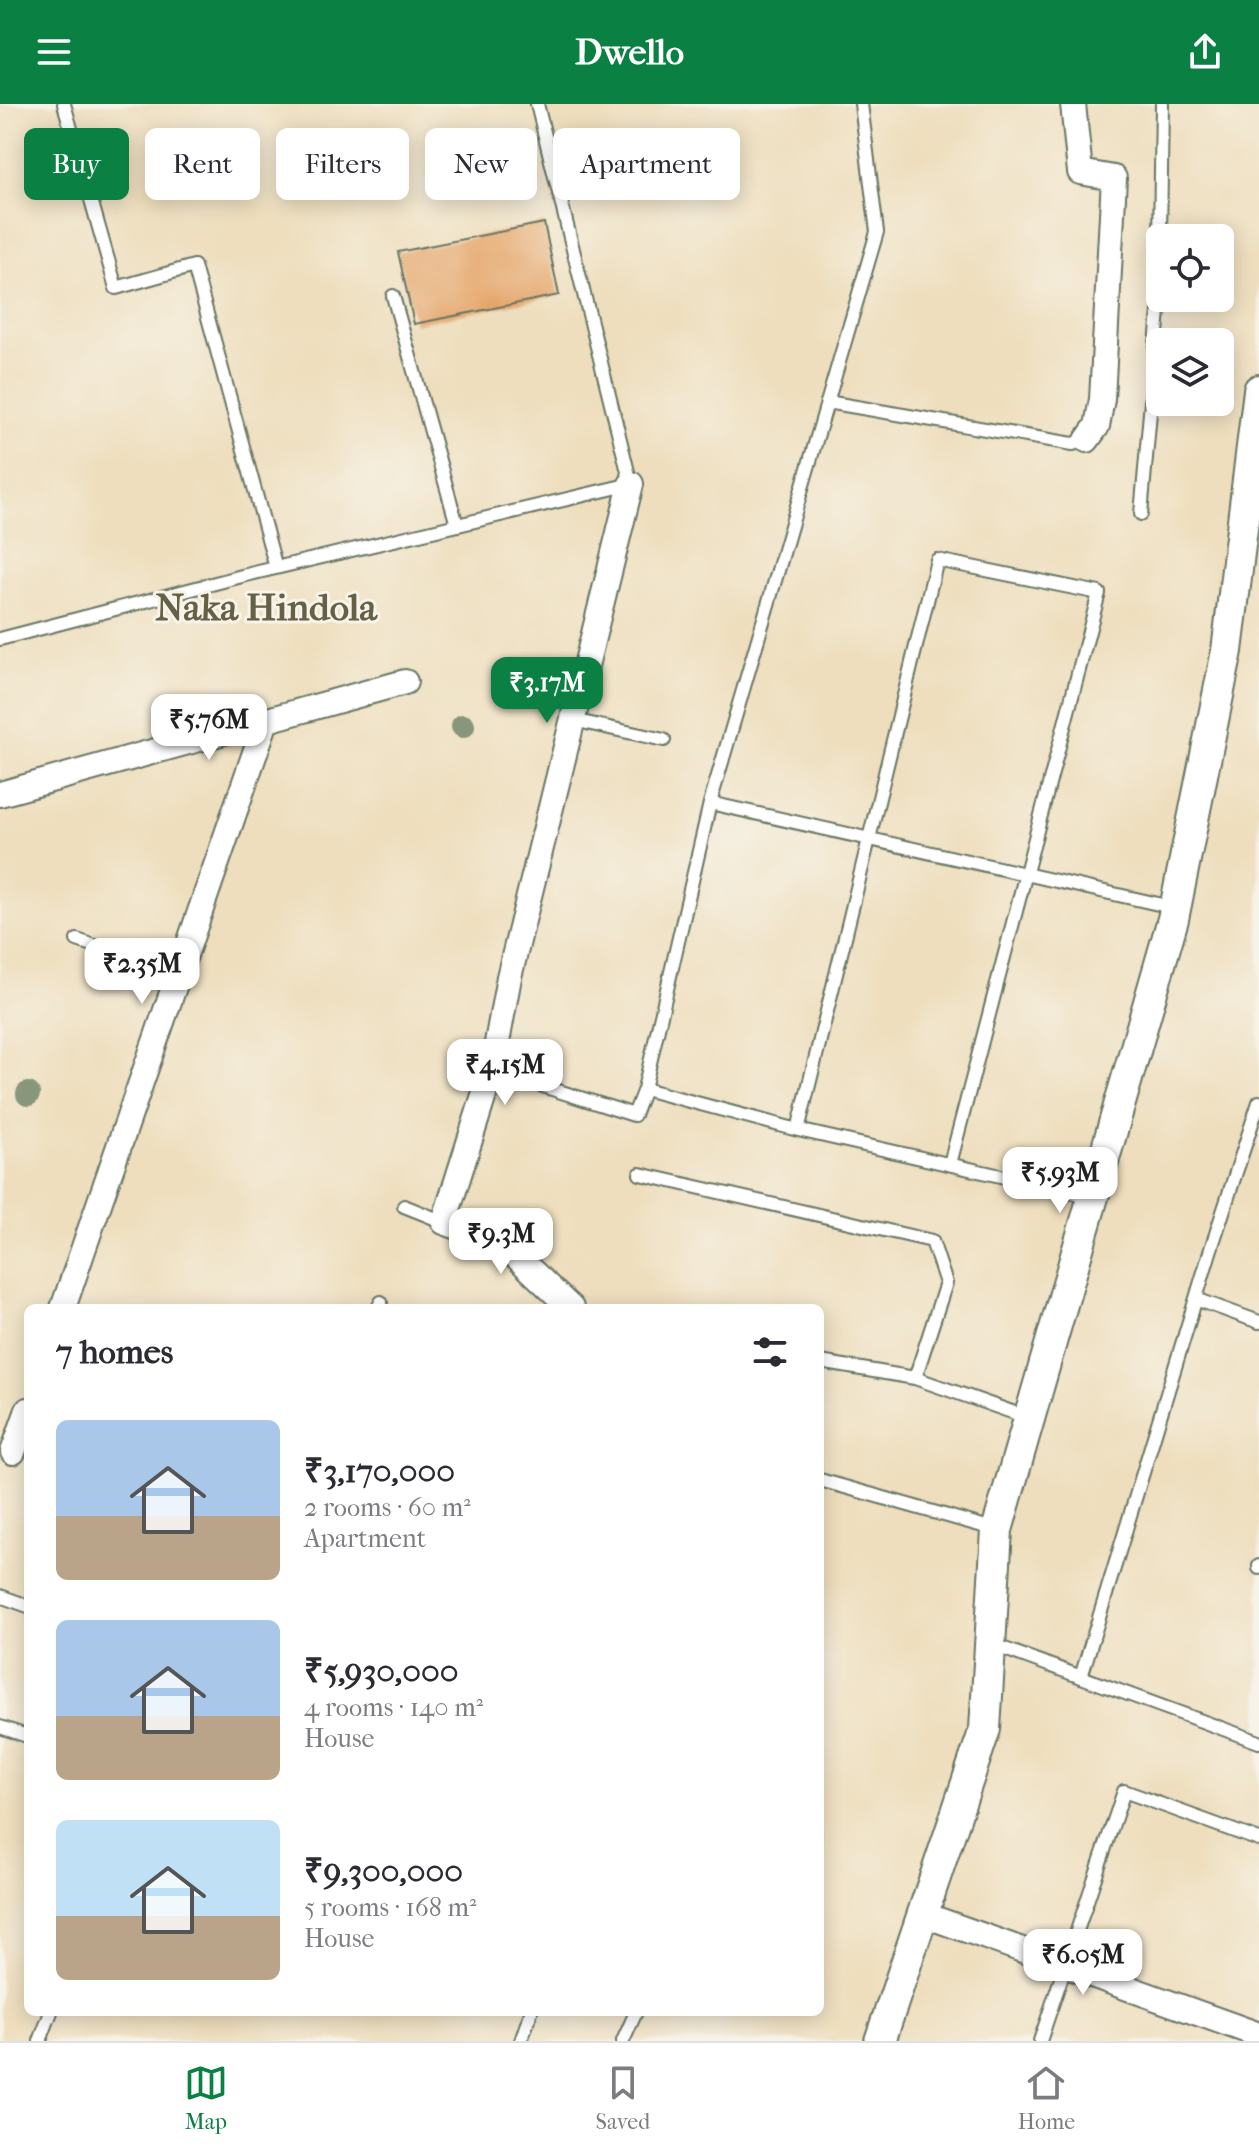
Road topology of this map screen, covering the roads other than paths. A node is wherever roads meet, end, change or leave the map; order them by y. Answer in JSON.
{"nodes":[{"id":1,"x":64,"y":104,"type":"edge"},
{"id":2,"x":537,"y":104,"type":"edge"},
{"id":3,"x":861,"y":104,"type":"edge"},
{"id":4,"x":1073,"y":104,"type":"edge"},
{"id":5,"x":1162,"y":104,"type":"edge"},
{"id":6,"x":1160,"y":224,"type":"edge"},
{"id":7,"x":393,"y":296,"type":"dead end"},
{"id":8,"x":1159,"y":312,"type":"edge"},
{"id":9,"x":1259,"y":390,"type":"edge"},
{"id":10,"x":827,"y":402,"type":"junction"},
{"id":11,"x":1087,"y":440,"type":"joint"},
{"id":12,"x":631,"y":484,"type":"junction"},
{"id":13,"x":1141,"y":514,"type":"dead end"},
{"id":14,"x":457,"y":525,"type":"junction"},
{"id":15,"x":276,"y":568,"type":"junction"},
{"id":16,"x":0,"y":639,"type":"edge"},
{"id":17,"x":405,"y":682,"type":"dead end"},
{"id":18,"x":573,"y":720,"type":"junction"},
{"id":19,"x":266,"y":721,"type":"junction"},
{"id":20,"x":664,"y":740,"type":"dead end"},
{"id":21,"x":0,"y":794,"type":"edge"},
{"id":22,"x":710,"y":803,"type":"junction"},
{"id":23,"x":870,"y":839,"type":"junction"},
{"id":24,"x":1026,"y":874,"type":"junction"},
{"id":25,"x":1176,"y":908,"type":"junction"},
{"id":26,"x":77,"y":940,"type":"dead end"},
{"id":27,"x":178,"y":974,"type":"junction"},
{"id":28,"x":492,"y":1070,"type":"junction"},
{"id":29,"x":644,"y":1089,"type":"junction"},
{"id":30,"x":1259,"y":1102,"type":"edge"},
{"id":31,"x":798,"y":1130,"type":"junction"},
{"id":32,"x":950,"y":1164,"type":"junction"},
{"id":33,"x":640,"y":1174,"type":"dead end"},
{"id":34,"x":1093,"y":1197,"type":"junction"},
{"id":35,"x":404,"y":1206,"type":"dead end"},
{"id":36,"x":444,"y":1222,"type":"junction"},
{"id":37,"x":1196,"y":1299,"type":"junction"},
{"id":38,"x":64,"y":1304,"type":"edge"},
{"id":39,"x":567,"y":1304,"type":"edge"},
{"id":40,"x":1259,"y":1322,"type":"edge"},
{"id":41,"x":824,"y":1363,"type":"edge"},
{"id":42,"x":915,"y":1378,"type":"junction"},
{"id":43,"x":24,"y":1418,"type":"edge"},
{"id":44,"x":1030,"y":1418,"type":"junction"},
{"id":45,"x":7,"y":1450,"type":"edge"},
{"id":46,"x":824,"y":1481,"type":"edge"},
{"id":47,"x":997,"y":1530,"type":"junction"},
{"id":48,"x":0,"y":1596,"type":"edge"},
{"id":49,"x":24,"y":1605,"type":"edge"},
{"id":50,"x":990,"y":1644,"type":"junction"},
{"id":51,"x":1081,"y":1677,"type":"junction"},
{"id":52,"x":0,"y":1727,"type":"edge"},
{"id":53,"x":24,"y":1735,"type":"edge"},
{"id":54,"x":1259,"y":1742,"type":"edge"},
{"id":55,"x":1259,"y":1840,"type":"edge"},
{"id":56,"x":922,"y":1914,"type":"junction"},
{"id":57,"x":1066,"y":1966,"type":"junction"},
{"id":58,"x":49,"y":2016,"type":"edge"},
{"id":59,"x":530,"y":2016,"type":"edge"},
{"id":60,"x":634,"y":2016,"type":"edge"},
{"id":61,"x":1257,"y":2034,"type":"edge"},
{"id":62,"x":40,"y":2041,"type":"edge"},
{"id":63,"x":521,"y":2041,"type":"edge"},
{"id":64,"x":623,"y":2041,"type":"edge"},
{"id":65,"x":880,"y":2041,"type":"edge"},
{"id":66,"x":1040,"y":2041,"type":"edge"}],
"edges":[{"from":1,"to":15,"type":"lane"},
{"from":2,"to":12,"type":"lane"},
{"from":3,"to":10,"type":"lane"},
{"from":4,"to":11,"type":"street"},
{"from":5,"to":6,"type":"lane"},
{"from":7,"to":14,"type":"lane"},
{"from":8,"to":13,"type":"lane"},
{"from":9,"to":25,"type":"street"},
{"from":10,"to":11,"type":"lane"},
{"from":10,"to":22,"type":"lane"},
{"from":12,"to":14,"type":"lane"},
{"from":12,"to":18,"type":"street"},
{"from":14,"to":15,"type":"lane"},
{"from":15,"to":16,"type":"lane"},
{"from":17,"to":19,"type":"street"},
{"from":18,"to":20,"type":"lane"},
{"from":18,"to":28,"type":"street"},
{"from":19,"to":21,"type":"street"},
{"from":19,"to":27,"type":"street"},
{"from":22,"to":23,"type":"lane"},
{"from":22,"to":29,"type":"lane"},
{"from":23,"to":24,"type":"lane"},
{"from":23,"to":24,"type":"lane"},
{"from":23,"to":31,"type":"lane"},
{"from":24,"to":25,"type":"lane"},
{"from":24,"to":32,"type":"lane"},
{"from":25,"to":34,"type":"street"},
{"from":26,"to":27,"type":"lane"},
{"from":27,"to":38,"type":"street"},
{"from":28,"to":29,"type":"lane"},
{"from":28,"to":36,"type":"street"},
{"from":29,"to":31,"type":"lane"},
{"from":30,"to":37,"type":"lane"},
{"from":31,"to":32,"type":"lane"},
{"from":32,"to":34,"type":"lane"},
{"from":33,"to":42,"type":"lane"},
{"from":34,"to":44,"type":"street"},
{"from":35,"to":36,"type":"lane"},
{"from":36,"to":39,"type":"street"},
{"from":37,"to":40,"type":"lane"},
{"from":37,"to":51,"type":"lane"},
{"from":41,"to":42,"type":"lane"},
{"from":42,"to":44,"type":"lane"},
{"from":43,"to":45,"type":"street"},
{"from":44,"to":47,"type":"street"},
{"from":46,"to":47,"type":"lane"},
{"from":47,"to":50,"type":"street"},
{"from":48,"to":49,"type":"lane"},
{"from":50,"to":51,"type":"lane"},
{"from":50,"to":56,"type":"street"},
{"from":51,"to":54,"type":"lane"},
{"from":52,"to":53,"type":"lane"},
{"from":55,"to":57,"type":"lane"},
{"from":56,"to":57,"type":"street"},
{"from":56,"to":65,"type":"street"},
{"from":57,"to":61,"type":"street"},
{"from":57,"to":66,"type":"lane"},
{"from":58,"to":62,"type":"lane"},
{"from":59,"to":63,"type":"lane"},
{"from":60,"to":64,"type":"lane"}]}
